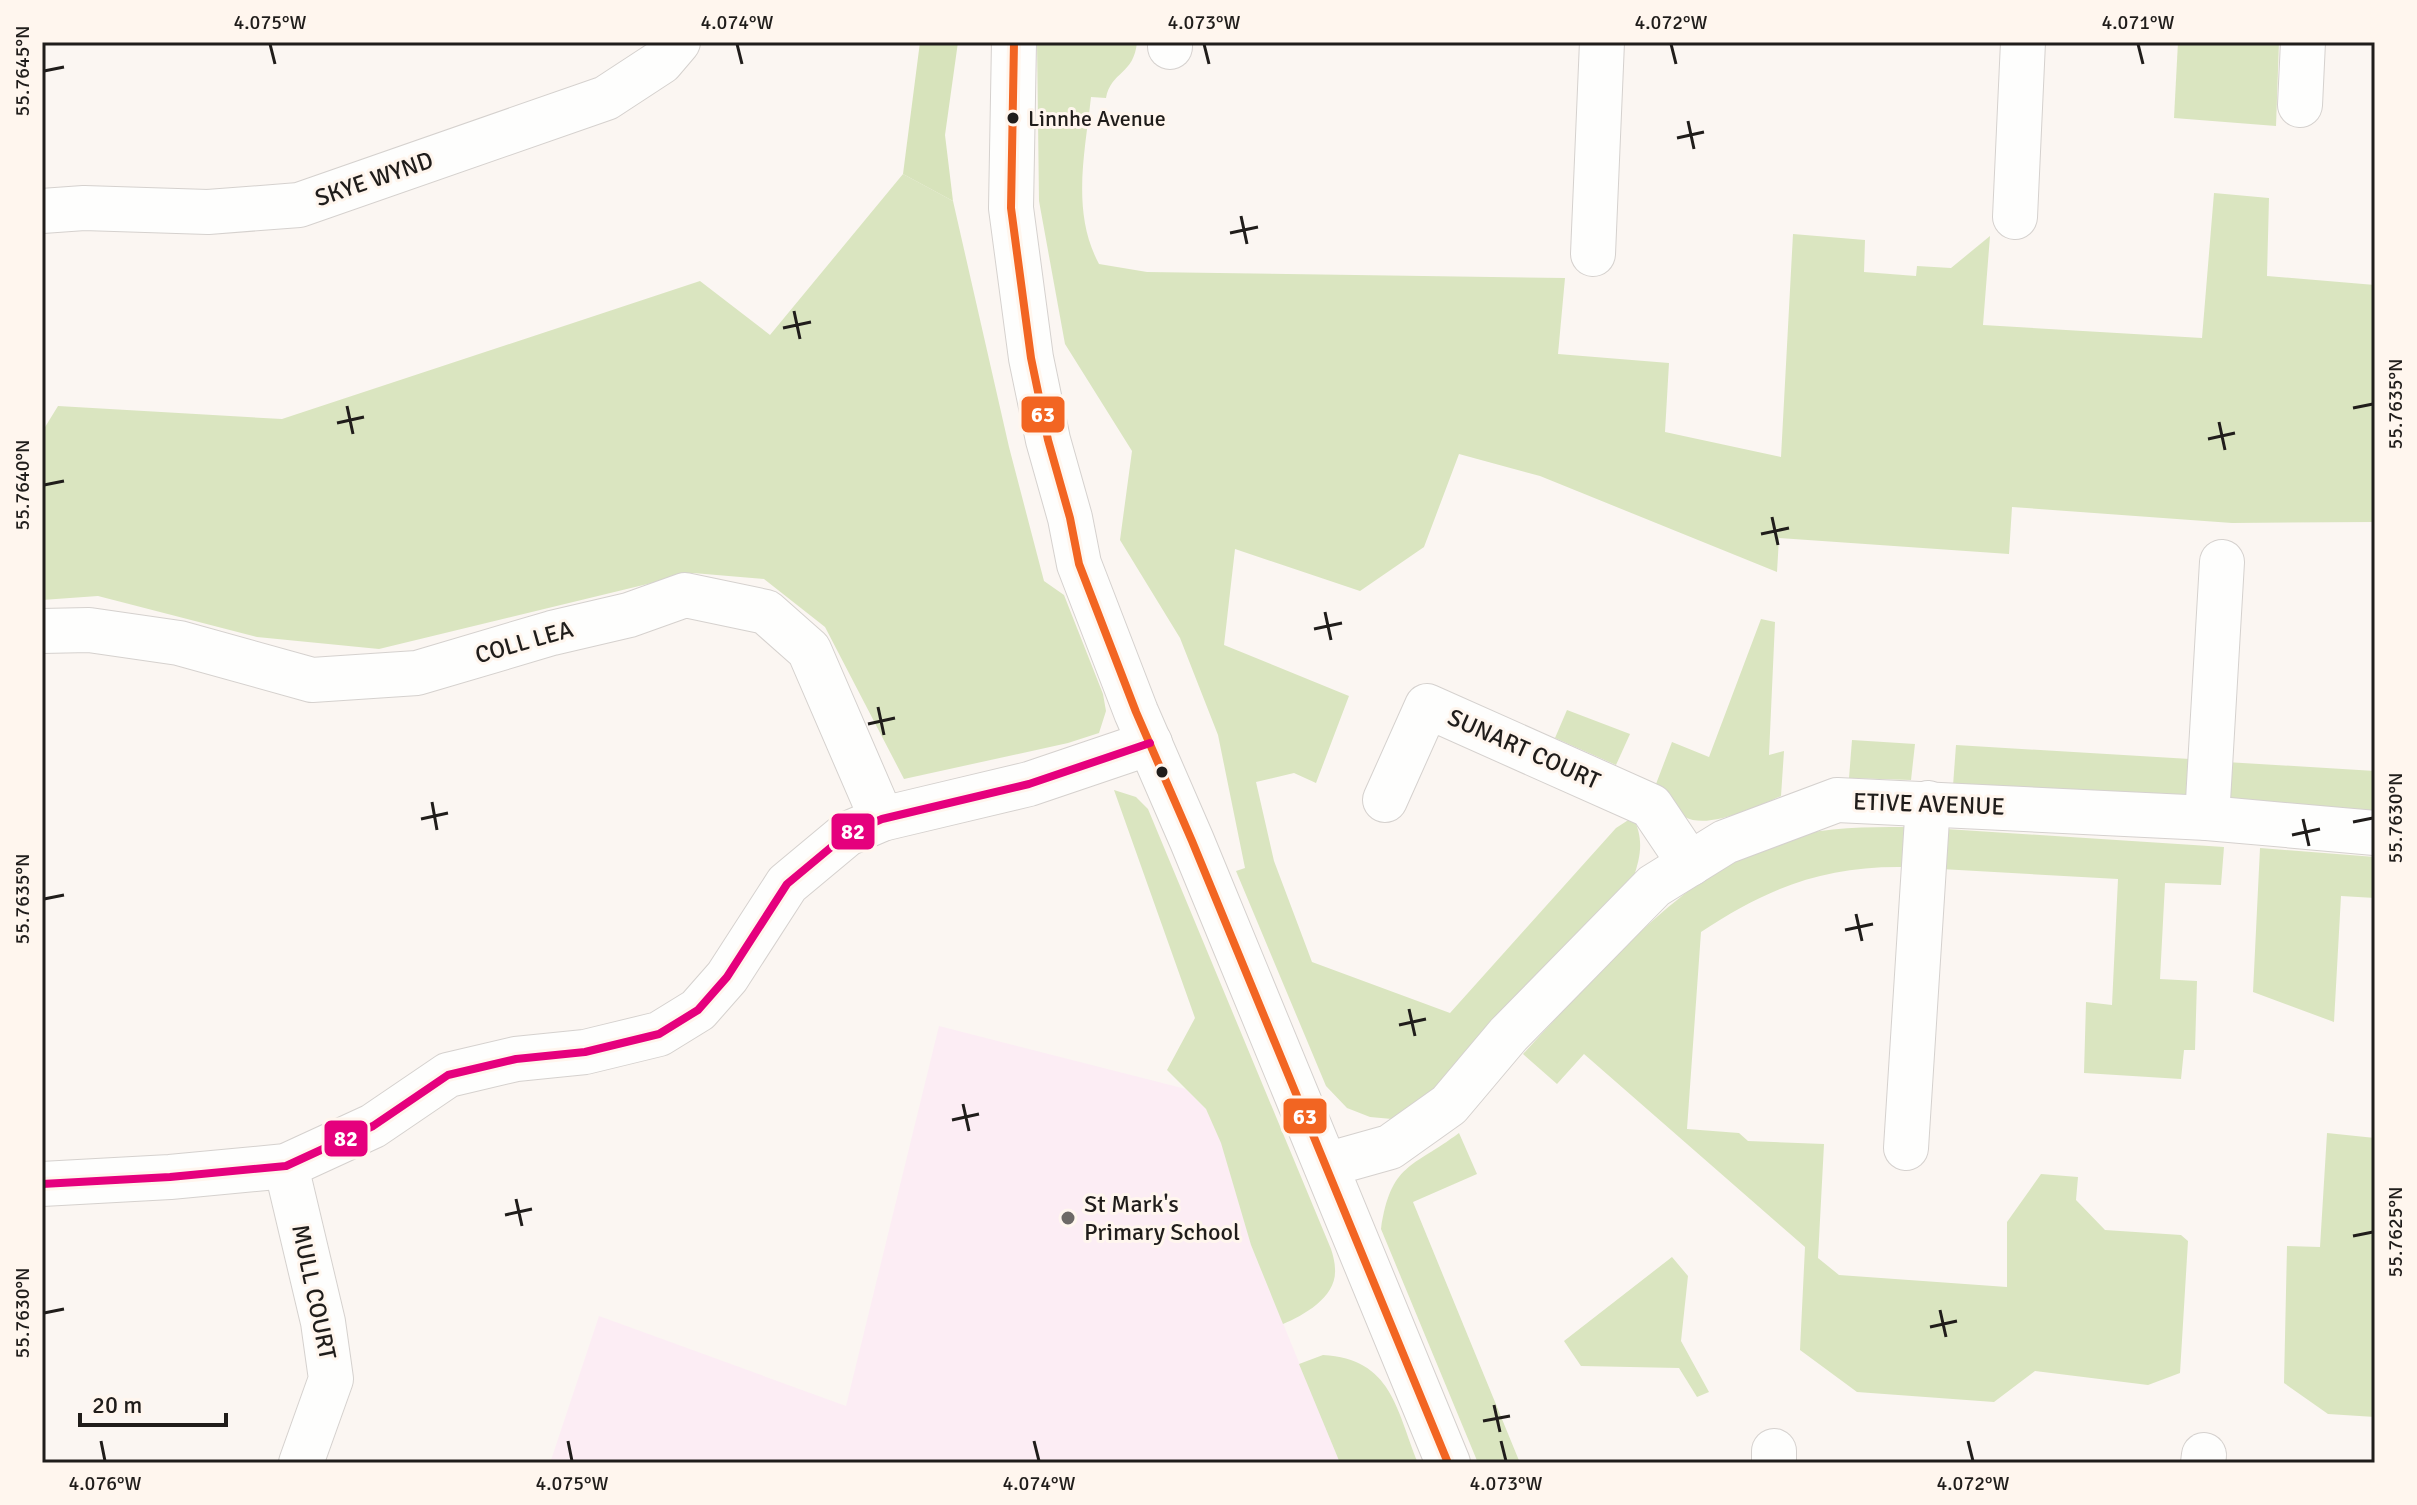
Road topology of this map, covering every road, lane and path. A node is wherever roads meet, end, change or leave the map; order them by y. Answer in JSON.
{"nodes":[{"id":1,"x":678,"y":42,"type":"edge"},
{"id":2,"x":1014,"y":42,"type":"edge"},
{"id":3,"x":1602,"y":42,"type":"edge"},
{"id":4,"x":2023,"y":42,"type":"edge"},
{"id":5,"x":2303,"y":42,"type":"edge"},
{"id":6,"x":2300,"y":105,"type":"dead end"},
{"id":7,"x":42,"y":211,"type":"edge"},
{"id":8,"x":2015,"y":217,"type":"dead end"},
{"id":9,"x":1593,"y":254,"type":"dead end"},
{"id":10,"x":2222,"y":562,"type":"dead end"},
{"id":11,"x":42,"y":631,"type":"edge"},
{"id":12,"x":1150,"y":743,"type":"junction"},
{"id":13,"x":1385,"y":800,"type":"dead end"},
{"id":14,"x":1928,"y":803,"type":"junction"},
{"id":15,"x":2207,"y":818,"type":"junction"},
{"id":16,"x":882,"y":819,"type":"junction"},
{"id":17,"x":2375,"y":833,"type":"edge"},
{"id":18,"x":1690,"y":864,"type":"junction"},
{"id":19,"x":1906,"y":1148,"type":"dead end"},
{"id":20,"x":1326,"y":1165,"type":"junction"},
{"id":21,"x":286,"y":1166,"type":"junction"},
{"id":22,"x":42,"y":1184,"type":"edge"},
{"id":23,"x":301,"y":1463,"type":"edge"},
{"id":24,"x":1448,"y":1463,"type":"edge"}],
"edges":[{"from":1,"to":7,"type":"street","name":"SKYE WYND"},
{"from":2,"to":12,"type":"street"},
{"from":3,"to":9,"type":"street"},
{"from":4,"to":8,"type":"street"},
{"from":5,"to":6,"type":"street"},
{"from":10,"to":15,"type":"street"},
{"from":11,"to":16,"type":"street","name":"COLL LEA"},
{"from":12,"to":16,"type":"street"},
{"from":12,"to":20,"type":"street"},
{"from":13,"to":18,"type":"street","name":"SUNART COURT"},
{"from":14,"to":15,"type":"street","name":"ETIVE AVENUE"},
{"from":14,"to":18,"type":"street","name":"ETIVE AVENUE"},
{"from":14,"to":19,"type":"street"},
{"from":15,"to":17,"type":"street","name":"ETIVE AVENUE"},
{"from":16,"to":21,"type":"street"},
{"from":18,"to":20,"type":"street","name":"ETIVE AVENUE"},
{"from":20,"to":24,"type":"street"},
{"from":21,"to":22,"type":"street"},
{"from":21,"to":23,"type":"street","name":"MULL COURT"}]}
